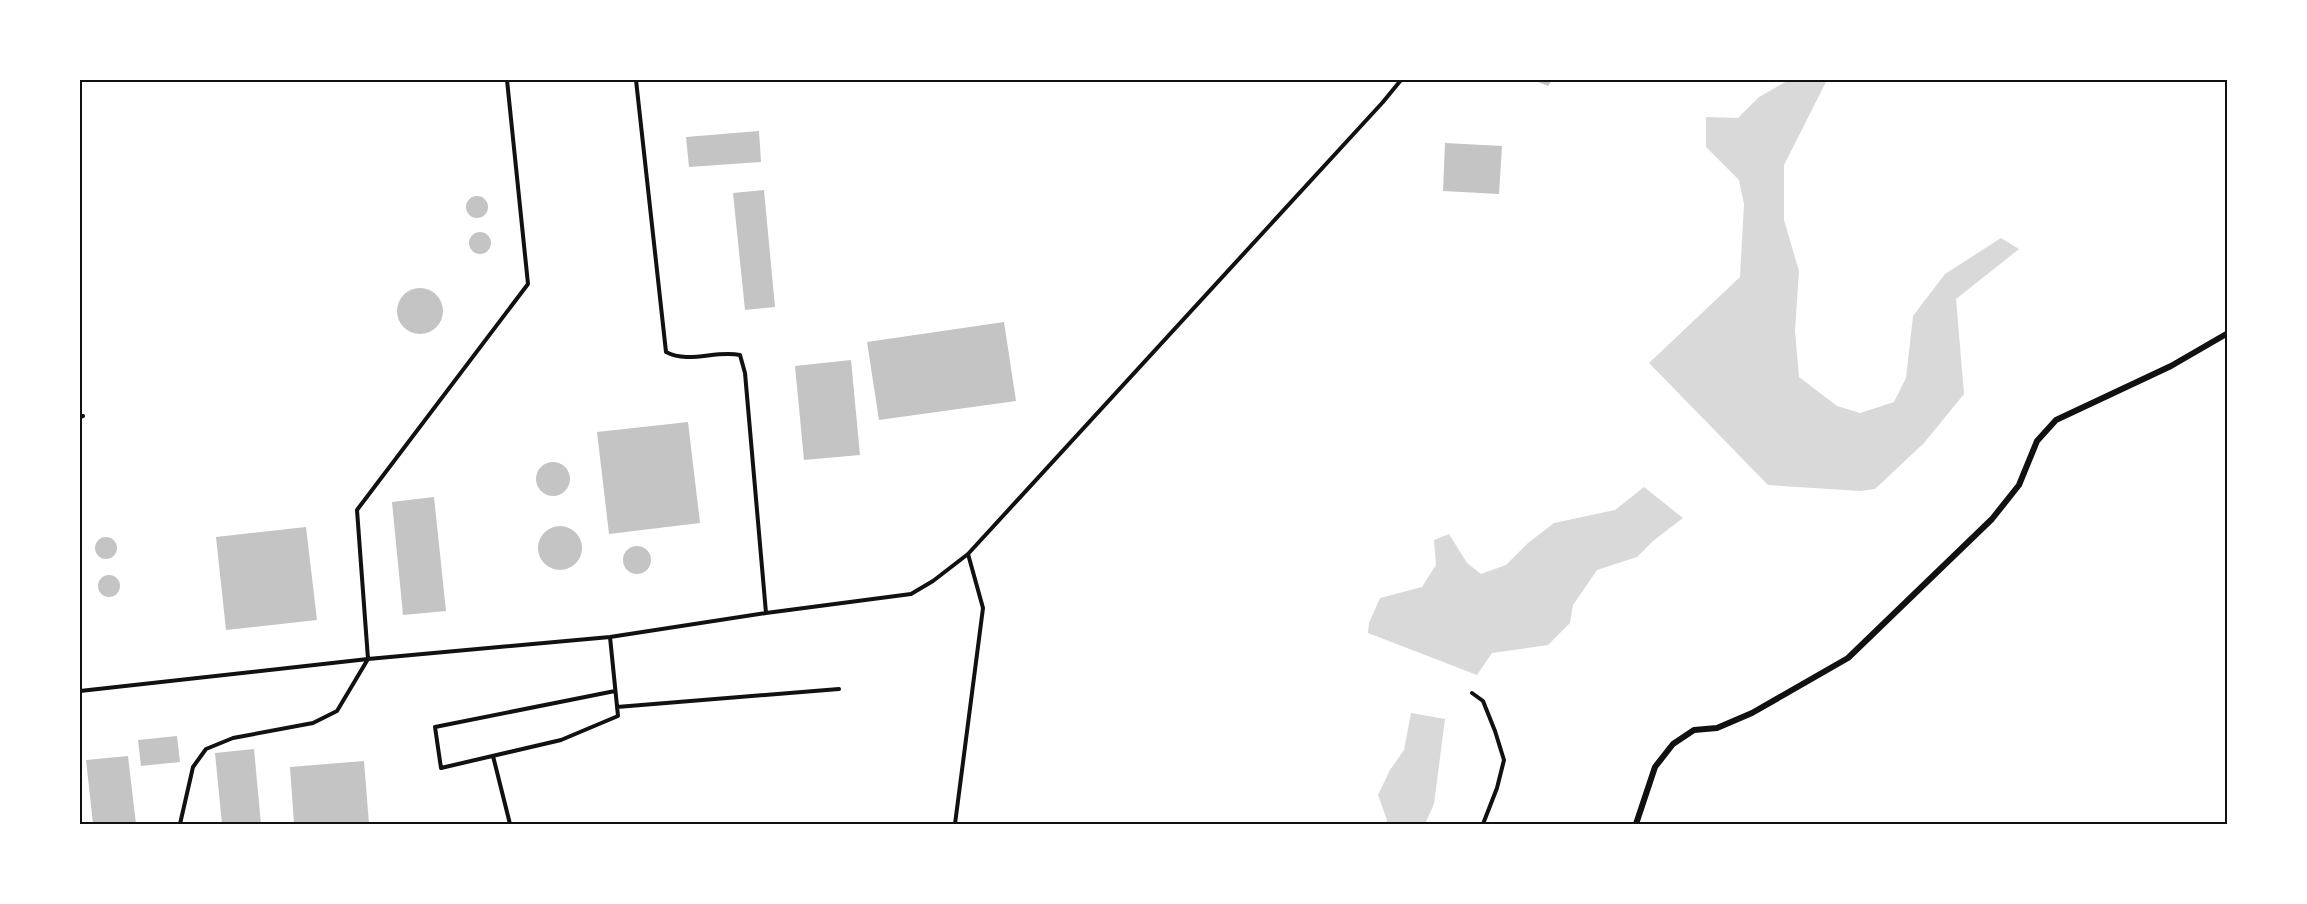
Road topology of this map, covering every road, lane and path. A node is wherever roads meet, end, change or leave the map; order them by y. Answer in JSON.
{"nodes":[{"id":1,"x":507,"y":80,"type":"edge"},
{"id":2,"x":636,"y":80,"type":"edge"},
{"id":3,"x":1401,"y":80,"type":"edge"},
{"id":4,"x":2228,"y":333,"type":"edge"},
{"id":5,"x":968,"y":554,"type":"junction"},
{"id":6,"x":766,"y":613,"type":"junction"},
{"id":7,"x":610,"y":637,"type":"junction"},
{"id":8,"x":368,"y":659,"type":"junction"},
{"id":9,"x":839,"y":689,"type":"dead end"},
{"id":10,"x":80,"y":691,"type":"edge"},
{"id":11,"x":615,"y":691,"type":"junction"},
{"id":12,"x":1472,"y":693,"type":"dead end"},
{"id":13,"x":617,"y":707,"type":"junction"},
{"id":14,"x":493,"y":756,"type":"junction"},
{"id":15,"x":180,"y":825,"type":"edge"},
{"id":16,"x":510,"y":825,"type":"edge"},
{"id":17,"x":955,"y":825,"type":"edge"},
{"id":18,"x":1484,"y":825,"type":"edge"},
{"id":19,"x":1636,"y":825,"type":"edge"}],
"edges":[{"from":1,"to":8,"type":"lane"},
{"from":2,"to":6,"type":"lane"},
{"from":3,"to":5,"type":"lane"},
{"from":4,"to":19,"type":"street"},
{"from":5,"to":6,"type":"lane"},
{"from":5,"to":17,"type":"lane"},
{"from":6,"to":7,"type":"lane"},
{"from":7,"to":8,"type":"lane"},
{"from":7,"to":11,"type":"lane"},
{"from":8,"to":10,"type":"lane"},
{"from":8,"to":15,"type":"lane"},
{"from":9,"to":13,"type":"lane"},
{"from":11,"to":13,"type":"lane"},
{"from":11,"to":14,"type":"lane"},
{"from":12,"to":18,"type":"lane"},
{"from":13,"to":14,"type":"lane"},
{"from":14,"to":16,"type":"lane"}]}
